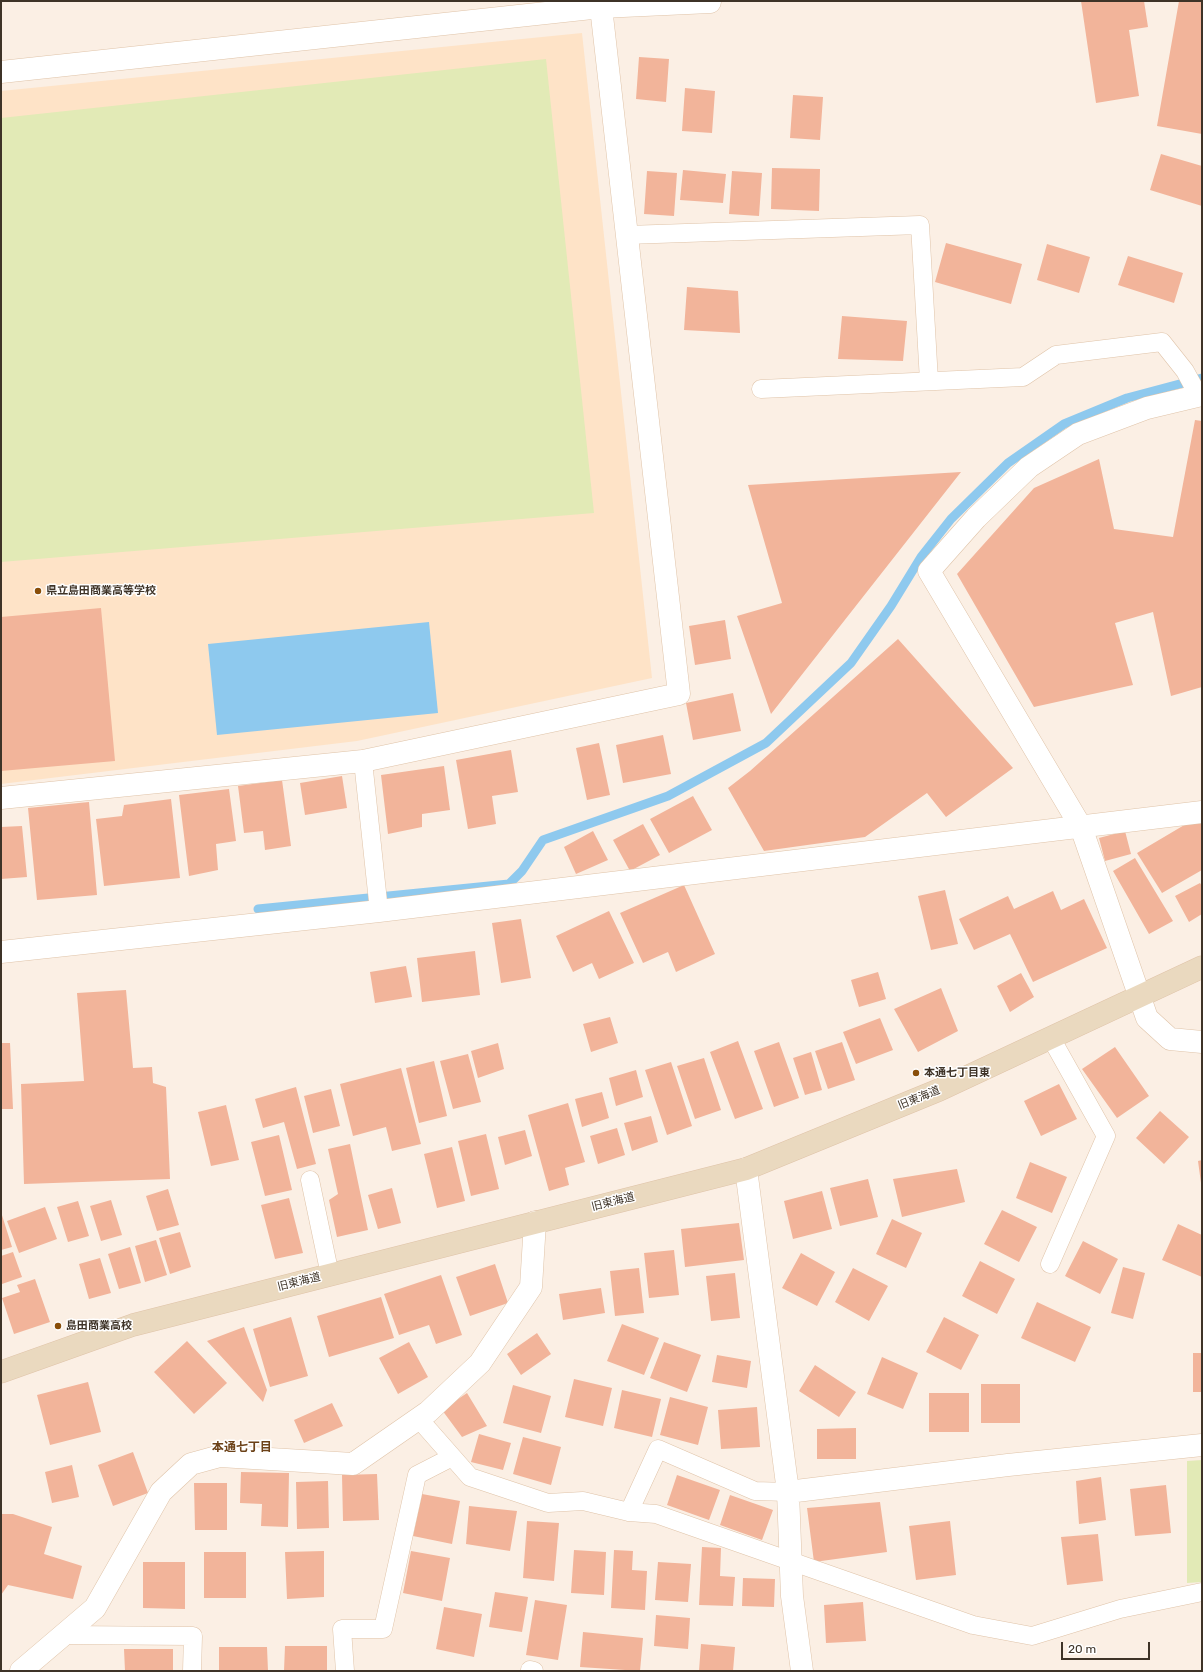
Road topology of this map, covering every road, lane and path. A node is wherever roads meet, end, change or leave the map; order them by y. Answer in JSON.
{"nodes":[{"id":1,"x":710,"y":1,"type":"edge"},
{"id":2,"x":601,"y":7,"type":"junction"},
{"id":3,"x":1,"y":72,"type":"edge"},
{"id":4,"x":627,"y":235,"type":"junction"},
{"id":5,"x":930,"y":381,"type":"junction"},
{"id":6,"x":761,"y":389,"type":"dead end"},
{"id":7,"x":1200,"y":395,"type":"edge"},
{"id":8,"x":363,"y":761,"type":"junction"},
{"id":9,"x":1,"y":798,"type":"edge"},
{"id":10,"x":1202,"y":812,"type":"edge"},
{"id":11,"x":1081,"y":827,"type":"junction"},
{"id":12,"x":379,"y":911,"type":"junction"},
{"id":13,"x":1,"y":952,"type":"edge"},
{"id":14,"x":1202,"y":967,"type":"edge"},
{"id":15,"x":1140,"y":996,"type":"junction"},
{"id":16,"x":1051,"y":1038,"type":"junction"},
{"id":17,"x":1202,"y":1042,"type":"edge"},
{"id":18,"x":746,"y":1168,"type":"junction"},
{"id":19,"x":310,"y":1180,"type":"dead end"},
{"id":20,"x":535,"y":1222,"type":"junction"},
{"id":21,"x":1050,"y":1264,"type":"dead end"},
{"id":22,"x":330,"y":1275,"type":"junction"},
{"id":23,"x":1,"y":1372,"type":"edge"},
{"id":24,"x":419,"y":1419,"type":"junction"},
{"id":25,"x":1202,"y":1445,"type":"edge"},
{"id":26,"x":452,"y":1457,"type":"junction"},
{"id":27,"x":788,"y":1492,"type":"junction"},
{"id":28,"x":629,"y":1512,"type":"junction"},
{"id":29,"x":790,"y":1562,"type":"junction"},
{"id":30,"x":1202,"y":1592,"type":"edge"},
{"id":31,"x":63,"y":1635,"type":"junction"},
{"id":32,"x":21,"y":1671,"type":"edge"},
{"id":33,"x":192,"y":1671,"type":"edge"},
{"id":34,"x":345,"y":1671,"type":"edge"},
{"id":35,"x":802,"y":1671,"type":"edge"}],
"edges":[{"from":1,"to":2,"type":"street"},
{"from":2,"to":3,"type":"street"},
{"from":2,"to":4,"type":"street"},
{"from":4,"to":5,"type":"lane"},
{"from":4,"to":8,"type":"street"},
{"from":5,"to":6,"type":"lane"},
{"from":5,"to":7,"type":"lane"},
{"from":7,"to":11,"type":"street"},
{"from":8,"to":9,"type":"street"},
{"from":8,"to":12,"type":"lane"},
{"from":10,"to":11,"type":"street"},
{"from":11,"to":12,"type":"street"},
{"from":11,"to":15,"type":"street"},
{"from":12,"to":13,"type":"street"},
{"from":14,"to":15,"type":"street","name":"旧東海道"},
{"from":15,"to":16,"type":"street","name":"旧東海道"},
{"from":15,"to":17,"type":"street"},
{"from":16,"to":18,"type":"street","name":"旧東海道"},
{"from":16,"to":21,"type":"lane"},
{"from":18,"to":20,"type":"street","name":"旧東海道"},
{"from":18,"to":27,"type":"street"},
{"from":19,"to":22,"type":"lane"},
{"from":20,"to":22,"type":"street","name":"旧東海道"},
{"from":20,"to":24,"type":"street"},
{"from":22,"to":23,"type":"street","name":"旧東海道"},
{"from":24,"to":26,"type":"lane"},
{"from":24,"to":31,"type":"street"},
{"from":25,"to":27,"type":"street"},
{"from":26,"to":28,"type":"lane"},
{"from":26,"to":34,"type":"lane"},
{"from":27,"to":28,"type":"lane"},
{"from":27,"to":29,"type":"street"},
{"from":28,"to":29,"type":"lane"},
{"from":29,"to":30,"type":"lane"},
{"from":29,"to":35,"type":"street"},
{"from":31,"to":32,"type":"street"},
{"from":31,"to":33,"type":"lane"}]}
